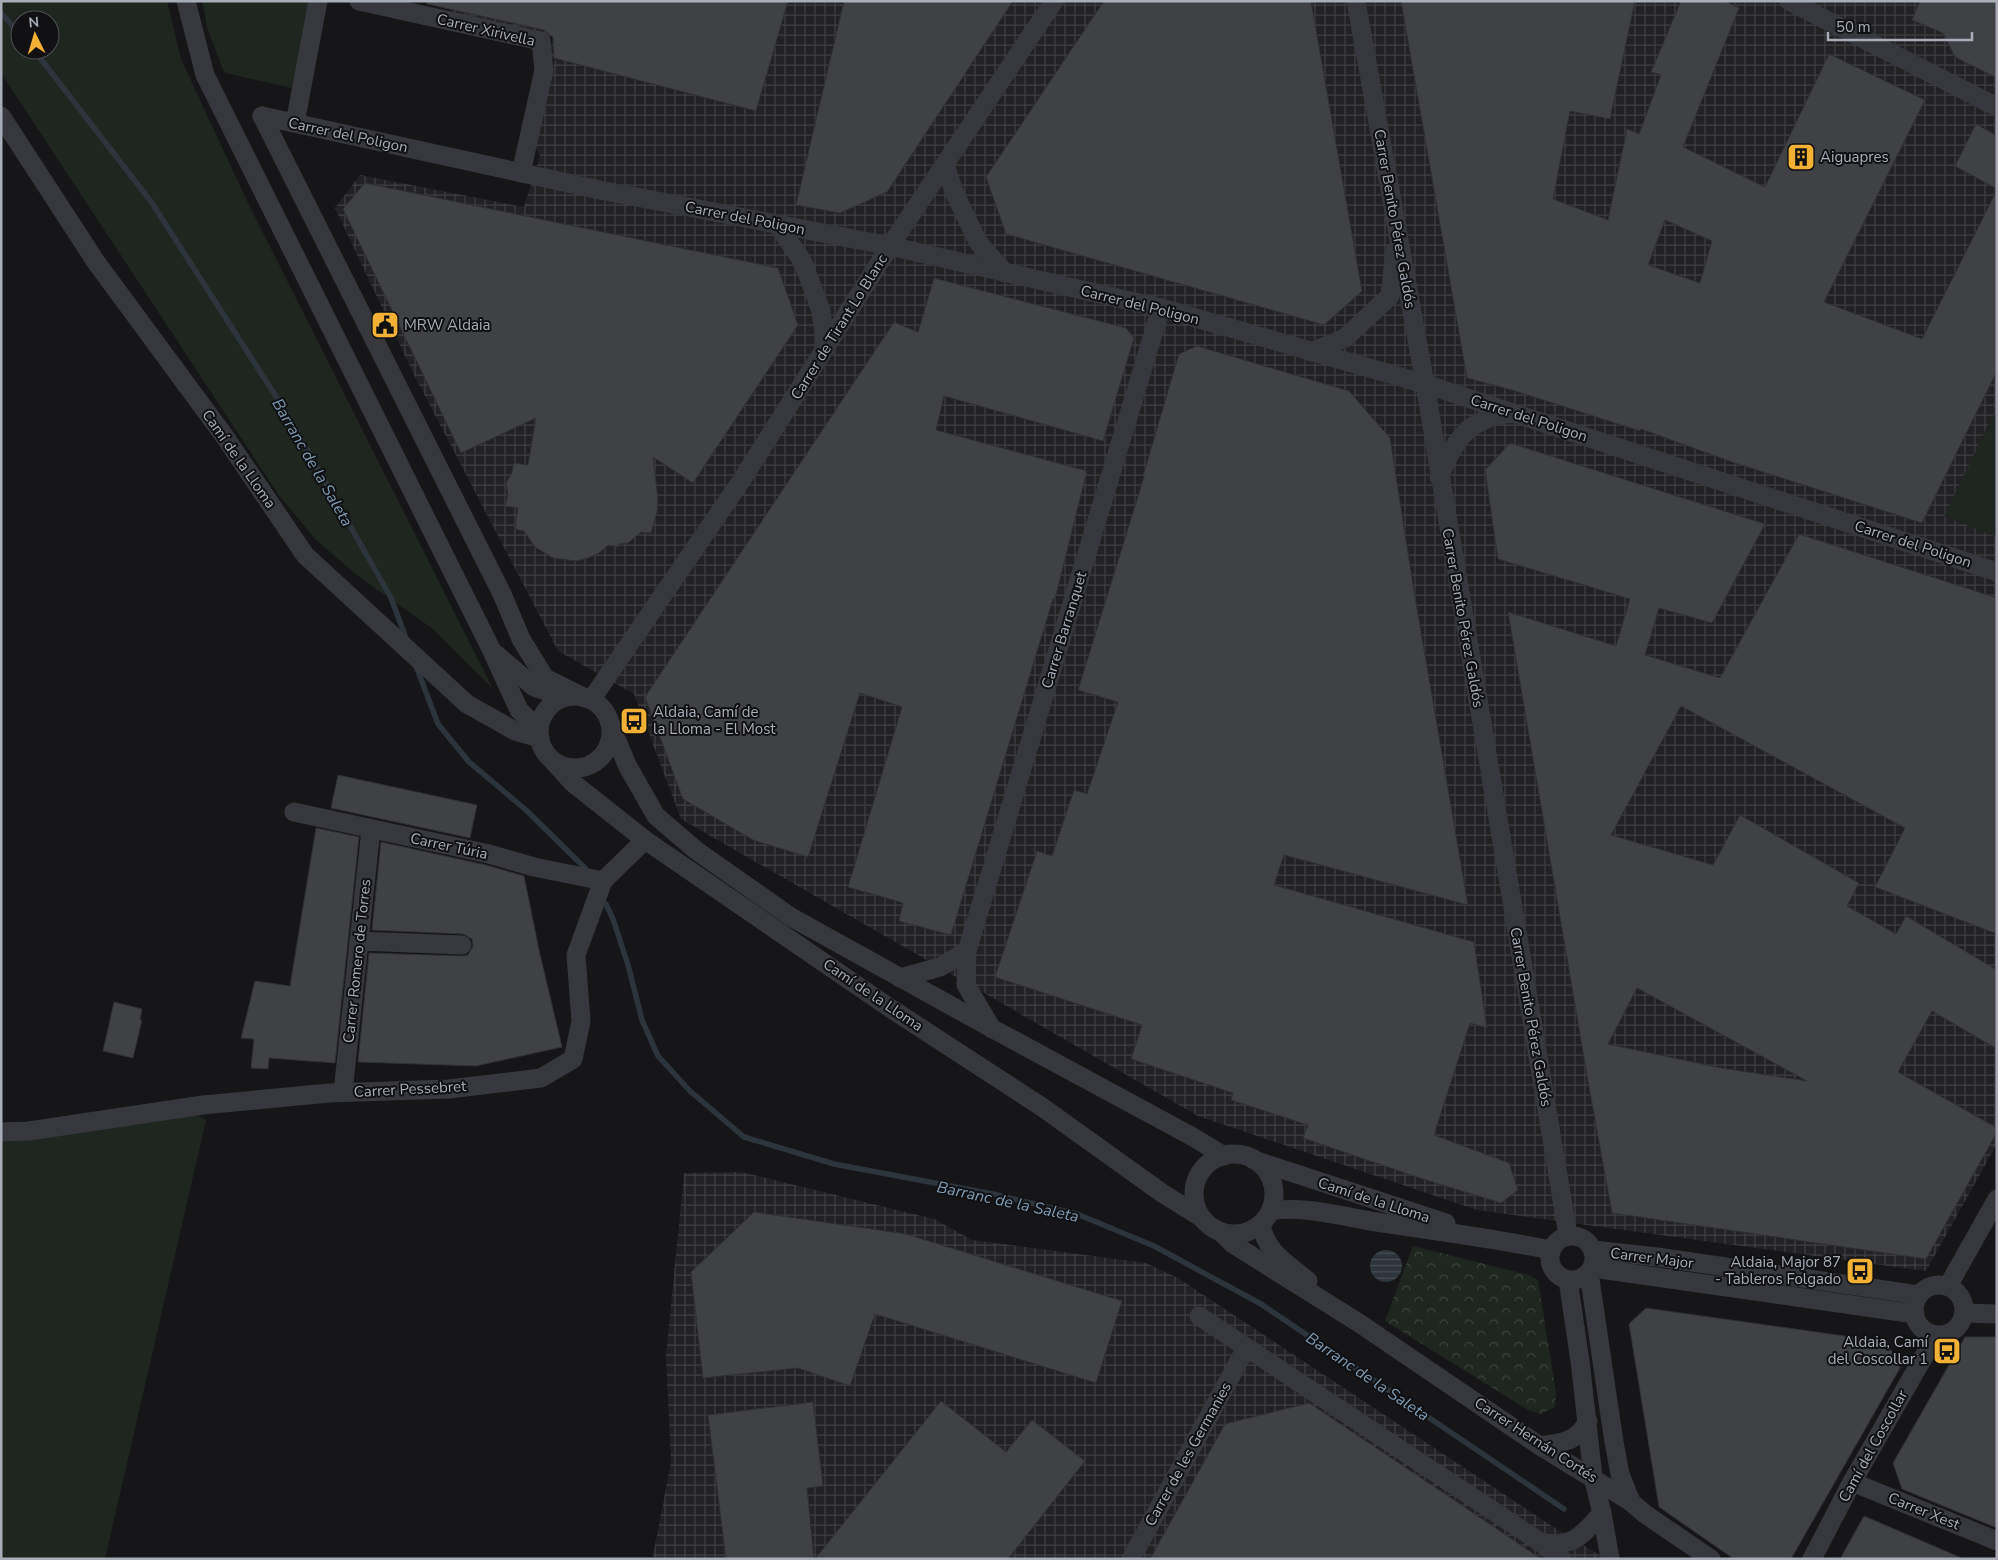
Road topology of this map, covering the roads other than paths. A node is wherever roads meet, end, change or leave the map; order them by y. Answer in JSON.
{"nodes":[{"id":1,"x":186,"y":1,"type":"edge"},
{"id":2,"x":318,"y":1,"type":"edge"},
{"id":3,"x":359,"y":1,"type":"edge"},
{"id":4,"x":1054,"y":1,"type":"edge"},
{"id":5,"x":1356,"y":1,"type":"edge"},
{"id":6,"x":1789,"y":1,"type":"edge"},
{"id":7,"x":1997,"y":107,"type":"edge"},
{"id":8,"x":1,"y":116,"type":"edge"},
{"id":9,"x":295,"y":123,"type":"junction"},
{"id":10,"x":945,"y":165,"type":"junction"},
{"id":11,"x":521,"y":173,"type":"junction"},
{"id":12,"x":777,"y":224,"type":"junction"},
{"id":13,"x":1397,"y":230,"type":"junction"},
{"id":14,"x":890,"y":246,"type":"junction"},
{"id":15,"x":1004,"y":273,"type":"junction"},
{"id":16,"x":1161,"y":308,"type":"junction"},
{"id":17,"x":826,"y":348,"type":"junction"},
{"id":18,"x":1311,"y":352,"type":"junction"},
{"id":19,"x":1425,"y":384,"type":"junction"},
{"id":20,"x":1513,"y":413,"type":"junction"},
{"id":21,"x":1439,"y":476,"type":"junction"},
{"id":22,"x":1997,"y":572,"type":"edge"},
{"id":23,"x":492,"y":651,"type":"junction"},
{"id":24,"x":626,"y":653,"type":"junction"},
{"id":25,"x":566,"y":698,"type":"junction"},
{"id":26,"x":588,"y":699,"type":"junction"},
{"id":27,"x":608,"y":719,"type":"junction"},
{"id":28,"x":539,"y":734,"type":"junction"},
{"id":29,"x":553,"y":761,"type":"junction"},
{"id":30,"x":294,"y":812,"type":"dead end"},
{"id":31,"x":371,"y":829,"type":"junction"},
{"id":32,"x":646,"y":840,"type":"junction"},
{"id":33,"x":603,"y":881,"type":"junction"},
{"id":34,"x":359,"y":941,"type":"junction"},
{"id":35,"x":462,"y":945,"type":"dead end"},
{"id":36,"x":967,"y":951,"type":"junction"},
{"id":37,"x":900,"y":978,"type":"junction"},
{"id":38,"x":992,"y":1029,"type":"junction"},
{"id":39,"x":343,"y":1092,"type":"junction"},
{"id":40,"x":1,"y":1132,"type":"edge"},
{"id":41,"x":1224,"y":1156,"type":"junction"},
{"id":42,"x":1254,"y":1160,"type":"junction"},
{"id":43,"x":1997,"y":1199,"type":"edge"},
{"id":44,"x":1266,"y":1217,"type":"junction"},
{"id":45,"x":1202,"y":1218,"type":"junction"},
{"id":46,"x":1221,"y":1232,"type":"junction"},
{"id":47,"x":1568,"y":1235,"type":"junction"},
{"id":48,"x":1495,"y":1239,"type":"junction"},
{"id":49,"x":1550,"y":1250,"type":"junction"},
{"id":50,"x":1592,"y":1264,"type":"junction"},
{"id":51,"x":1568,"y":1280,"type":"junction"},
{"id":52,"x":1948,"y":1286,"type":"junction"},
{"id":53,"x":1919,"y":1295,"type":"junction"},
{"id":54,"x":1964,"y":1313,"type":"junction"},
{"id":55,"x":1915,"y":1314,"type":"junction"},
{"id":56,"x":1997,"y":1314,"type":"edge"},
{"id":57,"x":1199,"y":1316,"type":"dead end"},
{"id":58,"x":1359,"y":1323,"type":"junction"},
{"id":59,"x":1932,"y":1334,"type":"junction"},
{"id":60,"x":1246,"y":1348,"type":"junction"},
{"id":61,"x":1588,"y":1421,"type":"junction"},
{"id":62,"x":1540,"y":1446,"type":"junction"},
{"id":63,"x":1593,"y":1477,"type":"junction"},
{"id":64,"x":1852,"y":1482,"type":"junction"},
{"id":65,"x":1631,"y":1502,"type":"junction"},
{"id":66,"x":1602,"y":1513,"type":"junction"},
{"id":67,"x":1997,"y":1540,"type":"edge"},
{"id":68,"x":1540,"y":1542,"type":"junction"},
{"id":69,"x":1131,"y":1559,"type":"edge"},
{"id":70,"x":1562,"y":1559,"type":"edge"},
{"id":71,"x":1610,"y":1559,"type":"edge"},
{"id":72,"x":1711,"y":1559,"type":"edge"},
{"id":73,"x":1812,"y":1559,"type":"edge"}],
"edges":[{"from":1,"to":23,"type":"street"},
{"from":2,"to":9,"type":"street"},
{"from":3,"to":11,"type":"street","name":"Carrer Xirivella"},
{"from":4,"to":10,"type":"street","name":"Carrer de Tirant Lo Blanc"},
{"from":5,"to":13,"type":"street","name":"Carrer Benito Pérez Galdós"},
{"from":6,"to":7,"type":"street"},
{"from":8,"to":28,"type":"street","name":"Camí de la Lloma"},
{"from":9,"to":11,"type":"street","name":"Carrer del Poligon"},
{"from":9,"to":26,"type":"street","name":"Carrer del Poligon"},
{"from":10,"to":14,"type":"street","name":"Carrer de Tirant Lo Blanc"},
{"from":10,"to":15,"type":"street"},
{"from":11,"to":12,"type":"street","name":"Carrer del Poligon"},
{"from":12,"to":14,"type":"street","name":"Carrer del Poligon"},
{"from":12,"to":17,"type":"street"},
{"from":13,"to":18,"type":"street"},
{"from":13,"to":19,"type":"street","name":"Carrer Benito Pérez Galdós"},
{"from":14,"to":15,"type":"street","name":"Carrer del Poligon"},
{"from":14,"to":17,"type":"street","name":"Carrer de Tirant Lo Blanc"},
{"from":15,"to":16,"type":"street","name":"Carrer del Poligon"},
{"from":16,"to":18,"type":"street","name":"Carrer del Poligon"},
{"from":16,"to":36,"type":"street","name":"Carrer Barranquet"},
{"from":17,"to":24,"type":"street","name":"Carrer de Tirant Lo Blanc"},
{"from":18,"to":19,"type":"street","name":"Carrer del Poligon"},
{"from":19,"to":20,"type":"street","name":"Carrer del Poligon"},
{"from":19,"to":21,"type":"street","name":"Carrer Benito Pérez Galdós"},
{"from":20,"to":21,"type":"street"},
{"from":20,"to":22,"type":"street","name":"Carrer del Poligon"},
{"from":21,"to":47,"type":"street","name":"Carrer Benito Pérez Galdós"},
{"from":23,"to":25,"type":"street"},
{"from":23,"to":28,"type":"street"},
{"from":24,"to":26,"type":"street","name":"Carrer de Tirant Lo Blanc"},
{"from":24,"to":27,"type":"street","name":"Carrer de Tirant Lo Blanc"},
{"from":25,"to":26,"type":"street"},
{"from":25,"to":28,"type":"street"},
{"from":26,"to":27,"type":"street"},
{"from":27,"to":29,"type":"street"},
{"from":27,"to":37,"type":"street","name":"Camí de la Lloma"},
{"from":28,"to":29,"type":"street"},
{"from":29,"to":32,"type":"street","name":"Camí de la Lloma"},
{"from":30,"to":31,"type":"street","name":"Carrer Túria"},
{"from":31,"to":33,"type":"street","name":"Carrer Túria"},
{"from":31,"to":34,"type":"street","name":"Carrer Romero de Torres"},
{"from":32,"to":33,"type":"street","name":"Carrer Pessebret"},
{"from":32,"to":45,"type":"street","name":"Camí de la Lloma"},
{"from":33,"to":39,"type":"street","name":"Carrer Pessebret"},
{"from":34,"to":35,"type":"street"},
{"from":34,"to":39,"type":"street","name":"Carrer Romero de Torres"},
{"from":36,"to":37,"type":"street"},
{"from":36,"to":38,"type":"street","name":"Carrer Barranquet"},
{"from":37,"to":38,"type":"street","name":"Camí de la Lloma"},
{"from":38,"to":41,"type":"street","name":"Camí de la Lloma"},
{"from":39,"to":40,"type":"street","name":"Carrer Pessebret"},
{"from":41,"to":42,"type":"street"},
{"from":41,"to":45,"type":"street"},
{"from":42,"to":44,"type":"street"},
{"from":42,"to":48,"type":"street","name":"Camí de la Lloma"},
{"from":43,"to":52,"type":"street"},
{"from":44,"to":46,"type":"street"},
{"from":44,"to":48,"type":"street","name":"Camí de la Lloma"},
{"from":44,"to":58,"type":"street","name":"Carrer Hernán Cortés"},
{"from":45,"to":46,"type":"street"},
{"from":46,"to":58,"type":"street","name":"Carrer Hernán Cortés"},
{"from":47,"to":49,"type":"street"},
{"from":47,"to":50,"type":"street"},
{"from":48,"to":49,"type":"street","name":"Camí de la Lloma"},
{"from":49,"to":51,"type":"street"},
{"from":50,"to":51,"type":"street"},
{"from":50,"to":53,"type":"street","name":"Carrer Major"},
{"from":50,"to":55,"type":"street","name":"Carrer Major"},
{"from":50,"to":65,"type":"street"},
{"from":51,"to":61,"type":"street"},
{"from":52,"to":53,"type":"street"},
{"from":52,"to":54,"type":"street"},
{"from":53,"to":55,"type":"street"},
{"from":54,"to":56,"type":"street"},
{"from":54,"to":59,"type":"street"},
{"from":55,"to":59,"type":"street"},
{"from":57,"to":60,"type":"street"},
{"from":58,"to":62,"type":"street","name":"Carrer Hernán Cortés"},
{"from":59,"to":64,"type":"street","name":"Camí del Coscollar"},
{"from":60,"to":68,"type":"street"},
{"from":60,"to":69,"type":"street","name":"Carrer de les Germanies"},
{"from":61,"to":62,"type":"street"},
{"from":61,"to":63,"type":"street"},
{"from":62,"to":63,"type":"street","name":"Carrer Hernán Cortés"},
{"from":63,"to":65,"type":"street","name":"Carrer Hernán Cortés"},
{"from":63,"to":66,"type":"street"},
{"from":64,"to":67,"type":"street","name":"Carrer Xest"},
{"from":64,"to":73,"type":"street","name":"Camí del Coscollar"},
{"from":65,"to":72,"type":"street","name":"Carrer Hernán Cortés"},
{"from":66,"to":68,"type":"street"},
{"from":66,"to":71,"type":"street"},
{"from":68,"to":70,"type":"street"}]}
